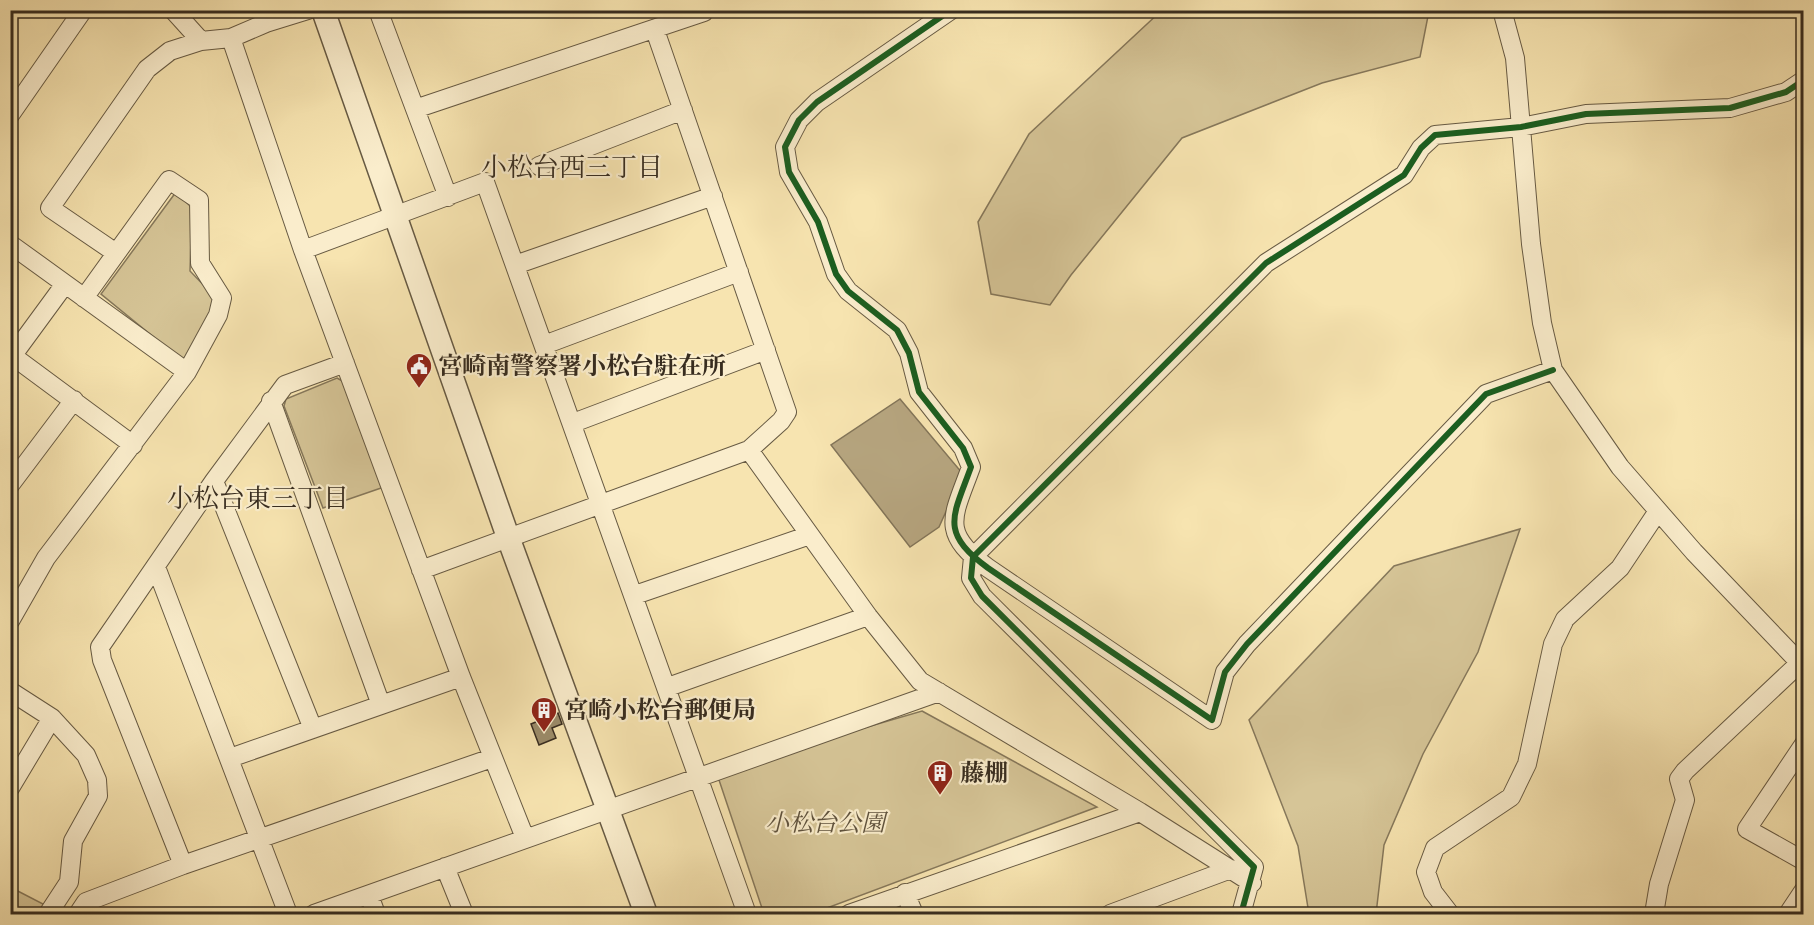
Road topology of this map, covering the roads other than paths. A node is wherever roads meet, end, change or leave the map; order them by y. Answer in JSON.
{"nodes":[{"id":1,"x":83,"y":10,"type":"edge"},
{"id":2,"x":172,"y":10,"type":"edge"},
{"id":3,"x":308,"y":10,"type":"edge"},
{"id":4,"x":323,"y":10,"type":"edge"},
{"id":5,"x":378,"y":10,"type":"edge"},
{"id":6,"x":951,"y":10,"type":"edge"},
{"id":7,"x":1502,"y":10,"type":"edge"},
{"id":8,"x":704,"y":12,"type":"edge"},
{"id":9,"x":263,"y":17,"type":"edge"},
{"id":10,"x":655,"y":30,"type":"junction"},
{"id":11,"x":231,"y":38,"type":"junction"},
{"id":12,"x":201,"y":41,"type":"junction"},
{"id":13,"x":1803,"y":80,"type":"edge"},
{"id":14,"x":415,"y":108,"type":"junction"},
{"id":15,"x":683,"y":110,"type":"junction"},
{"id":16,"x":10,"y":115,"type":"edge"},
{"id":17,"x":1521,"y":127,"type":"junction"},
{"id":18,"x":539,"y":166,"type":"dead end"},
{"id":19,"x":713,"y":196,"type":"junction"},
{"id":20,"x":448,"y":197,"type":"junction"},
{"id":21,"x":395,"y":215,"type":"junction"},
{"id":22,"x":10,"y":244,"type":"edge"},
{"id":23,"x":303,"y":250,"type":"junction"},
{"id":24,"x":116,"y":253,"type":"junction"},
{"id":25,"x":516,"y":265,"type":"junction"},
{"id":26,"x":739,"y":272,"type":"junction"},
{"id":27,"x":65,"y":284,"type":"junction"},
{"id":28,"x":84,"y":298,"type":"junction"},
{"id":29,"x":544,"y":345,"type":"junction"},
{"id":30,"x":766,"y":350,"type":"junction"},
{"id":31,"x":11,"y":356,"type":"edge"},
{"id":32,"x":345,"y":363,"type":"junction"},
{"id":33,"x":1553,"y":370,"type":"junction"},
{"id":34,"x":187,"y":372,"type":"junction"},
{"id":35,"x":74,"y":400,"type":"junction"},
{"id":36,"x":271,"y":400,"type":"junction"},
{"id":37,"x":573,"y":423,"type":"junction"},
{"id":38,"x":133,"y":445,"type":"junction"},
{"id":39,"x":749,"y":450,"type":"junction"},
{"id":40,"x":214,"y":481,"type":"junction"},
{"id":41,"x":10,"y":485,"type":"edge"},
{"id":42,"x":602,"y":503,"type":"junction"},
{"id":43,"x":1658,"y":511,"type":"junction"},
{"id":44,"x":810,"y":535,"type":"junction"},
{"id":45,"x":508,"y":537,"type":"junction"},
{"id":46,"x":974,"y":557,"type":"junction"},
{"id":47,"x":156,"y":567,"type":"junction"},
{"id":48,"x":421,"y":570,"type":"junction"},
{"id":49,"x":635,"y":595,"type":"junction"},
{"id":50,"x":868,"y":616,"type":"junction"},
{"id":51,"x":10,"y":621,"type":"edge"},
{"id":52,"x":1802,"y":661,"type":"edge"},
{"id":53,"x":461,"y":676,"type":"junction"},
{"id":54,"x":668,"y":687,"type":"junction"},
{"id":55,"x":10,"y":691,"type":"edge"},
{"id":56,"x":939,"y":692,"type":"junction"},
{"id":57,"x":381,"y":705,"type":"junction"},
{"id":58,"x":52,"y":718,"type":"junction"},
{"id":59,"x":313,"y":729,"type":"junction"},
{"id":60,"x":1803,"y":744,"type":"edge"},
{"id":61,"x":230,"y":758,"type":"junction"},
{"id":62,"x":492,"y":758,"type":"junction"},
{"id":63,"x":699,"y":776,"type":"junction"},
{"id":64,"x":10,"y":788,"type":"edge"},
{"id":65,"x":608,"y":808,"type":"junction"},
{"id":66,"x":1140,"y":812,"type":"junction"},
{"id":67,"x":525,"y":838,"type":"junction"},
{"id":68,"x":261,"y":839,"type":"junction"},
{"id":69,"x":1803,"y":861,"type":"edge"},
{"id":70,"x":183,"y":865,"type":"junction"},
{"id":71,"x":445,"y":867,"type":"junction"},
{"id":72,"x":1231,"y":869,"type":"junction"},
{"id":73,"x":1252,"y":883,"type":"junction"},
{"id":74,"x":1803,"y":890,"type":"edge"},
{"id":75,"x":905,"y":893,"type":"junction"},
{"id":76,"x":369,"y":895,"type":"junction"},
{"id":77,"x":48,"y":915,"type":"edge"},
{"id":78,"x":78,"y":915,"type":"edge"},
{"id":79,"x":288,"y":915,"type":"edge"},
{"id":80,"x":314,"y":915,"type":"edge"},
{"id":81,"x":376,"y":915,"type":"edge"},
{"id":82,"x":464,"y":915,"type":"edge"},
{"id":83,"x":646,"y":915,"type":"edge"},
{"id":84,"x":747,"y":915,"type":"edge"},
{"id":85,"x":849,"y":915,"type":"edge"},
{"id":86,"x":914,"y":915,"type":"edge"},
{"id":87,"x":1110,"y":915,"type":"edge"},
{"id":88,"x":1241,"y":915,"type":"edge"},
{"id":89,"x":1450,"y":915,"type":"edge"},
{"id":90,"x":1654,"y":915,"type":"edge"},
{"id":91,"x":1788,"y":915,"type":"edge"}],
"edges":[{"from":1,"to":16,"type":"street"},
{"from":2,"to":12,"type":"street"},
{"from":3,"to":9,"type":"street"},
{"from":4,"to":21,"type":"street"},
{"from":5,"to":14,"type":"street"},
{"from":6,"to":46,"type":"street"},
{"from":7,"to":17,"type":"street"},
{"from":8,"to":10,"type":"street"},
{"from":9,"to":11,"type":"street"},
{"from":10,"to":14,"type":"street"},
{"from":10,"to":15,"type":"street"},
{"from":11,"to":12,"type":"street"},
{"from":11,"to":23,"type":"street"},
{"from":12,"to":24,"type":"street"},
{"from":13,"to":17,"type":"street"},
{"from":14,"to":20,"type":"street"},
{"from":15,"to":18,"type":"street"},
{"from":15,"to":19,"type":"street"},
{"from":17,"to":33,"type":"street"},
{"from":17,"to":46,"type":"street"},
{"from":19,"to":25,"type":"street"},
{"from":19,"to":26,"type":"street"},
{"from":20,"to":21,"type":"street"},
{"from":20,"to":25,"type":"street"},
{"from":21,"to":23,"type":"street"},
{"from":21,"to":45,"type":"street"},
{"from":22,"to":27,"type":"street"},
{"from":23,"to":32,"type":"street"},
{"from":24,"to":28,"type":"street"},
{"from":24,"to":34,"type":"street"},
{"from":25,"to":29,"type":"street"},
{"from":26,"to":29,"type":"street"},
{"from":26,"to":30,"type":"street"},
{"from":27,"to":28,"type":"street"},
{"from":27,"to":31,"type":"street"},
{"from":28,"to":34,"type":"street"},
{"from":29,"to":37,"type":"street"},
{"from":30,"to":37,"type":"street"},
{"from":30,"to":39,"type":"street"},
{"from":31,"to":35,"type":"street"},
{"from":32,"to":36,"type":"street"},
{"from":32,"to":48,"type":"street"},
{"from":33,"to":43,"type":"street"},
{"from":33,"to":46,"type":"street"},
{"from":34,"to":38,"type":"street"},
{"from":35,"to":38,"type":"street"},
{"from":35,"to":41,"type":"street"},
{"from":36,"to":40,"type":"street"},
{"from":36,"to":57,"type":"street"},
{"from":37,"to":42,"type":"street"},
{"from":38,"to":51,"type":"street"},
{"from":39,"to":42,"type":"street"},
{"from":39,"to":44,"type":"street"},
{"from":40,"to":47,"type":"street"},
{"from":40,"to":59,"type":"street"},
{"from":42,"to":45,"type":"street"},
{"from":42,"to":49,"type":"street"},
{"from":43,"to":52,"type":"street"},
{"from":43,"to":89,"type":"street"},
{"from":44,"to":49,"type":"street"},
{"from":44,"to":50,"type":"street"},
{"from":45,"to":48,"type":"street"},
{"from":45,"to":65,"type":"street"},
{"from":46,"to":73,"type":"street"},
{"from":47,"to":61,"type":"street"},
{"from":47,"to":70,"type":"street"},
{"from":48,"to":53,"type":"street"},
{"from":49,"to":54,"type":"street"},
{"from":50,"to":54,"type":"street"},
{"from":50,"to":56,"type":"street"},
{"from":52,"to":90,"type":"street"},
{"from":53,"to":57,"type":"street"},
{"from":53,"to":62,"type":"street"},
{"from":54,"to":63,"type":"street"},
{"from":55,"to":58,"type":"street"},
{"from":56,"to":63,"type":"street"},
{"from":56,"to":66,"type":"street"},
{"from":57,"to":59,"type":"street"},
{"from":58,"to":64,"type":"street"},
{"from":58,"to":77,"type":"street"},
{"from":59,"to":61,"type":"street"},
{"from":60,"to":69,"type":"street"},
{"from":61,"to":68,"type":"street"},
{"from":62,"to":67,"type":"street"},
{"from":62,"to":68,"type":"street"},
{"from":63,"to":65,"type":"street"},
{"from":63,"to":84,"type":"street"},
{"from":65,"to":67,"type":"street"},
{"from":65,"to":83,"type":"street"},
{"from":66,"to":72,"type":"street"},
{"from":66,"to":75,"type":"street"},
{"from":67,"to":71,"type":"street"},
{"from":68,"to":70,"type":"street"},
{"from":68,"to":79,"type":"street"},
{"from":70,"to":78,"type":"street"},
{"from":71,"to":76,"type":"street"},
{"from":71,"to":82,"type":"street"},
{"from":72,"to":73,"type":"street"},
{"from":72,"to":87,"type":"street"},
{"from":73,"to":88,"type":"street"},
{"from":74,"to":91,"type":"street"},
{"from":75,"to":85,"type":"street"},
{"from":75,"to":86,"type":"street"},
{"from":76,"to":80,"type":"street"},
{"from":76,"to":81,"type":"street"}]}
